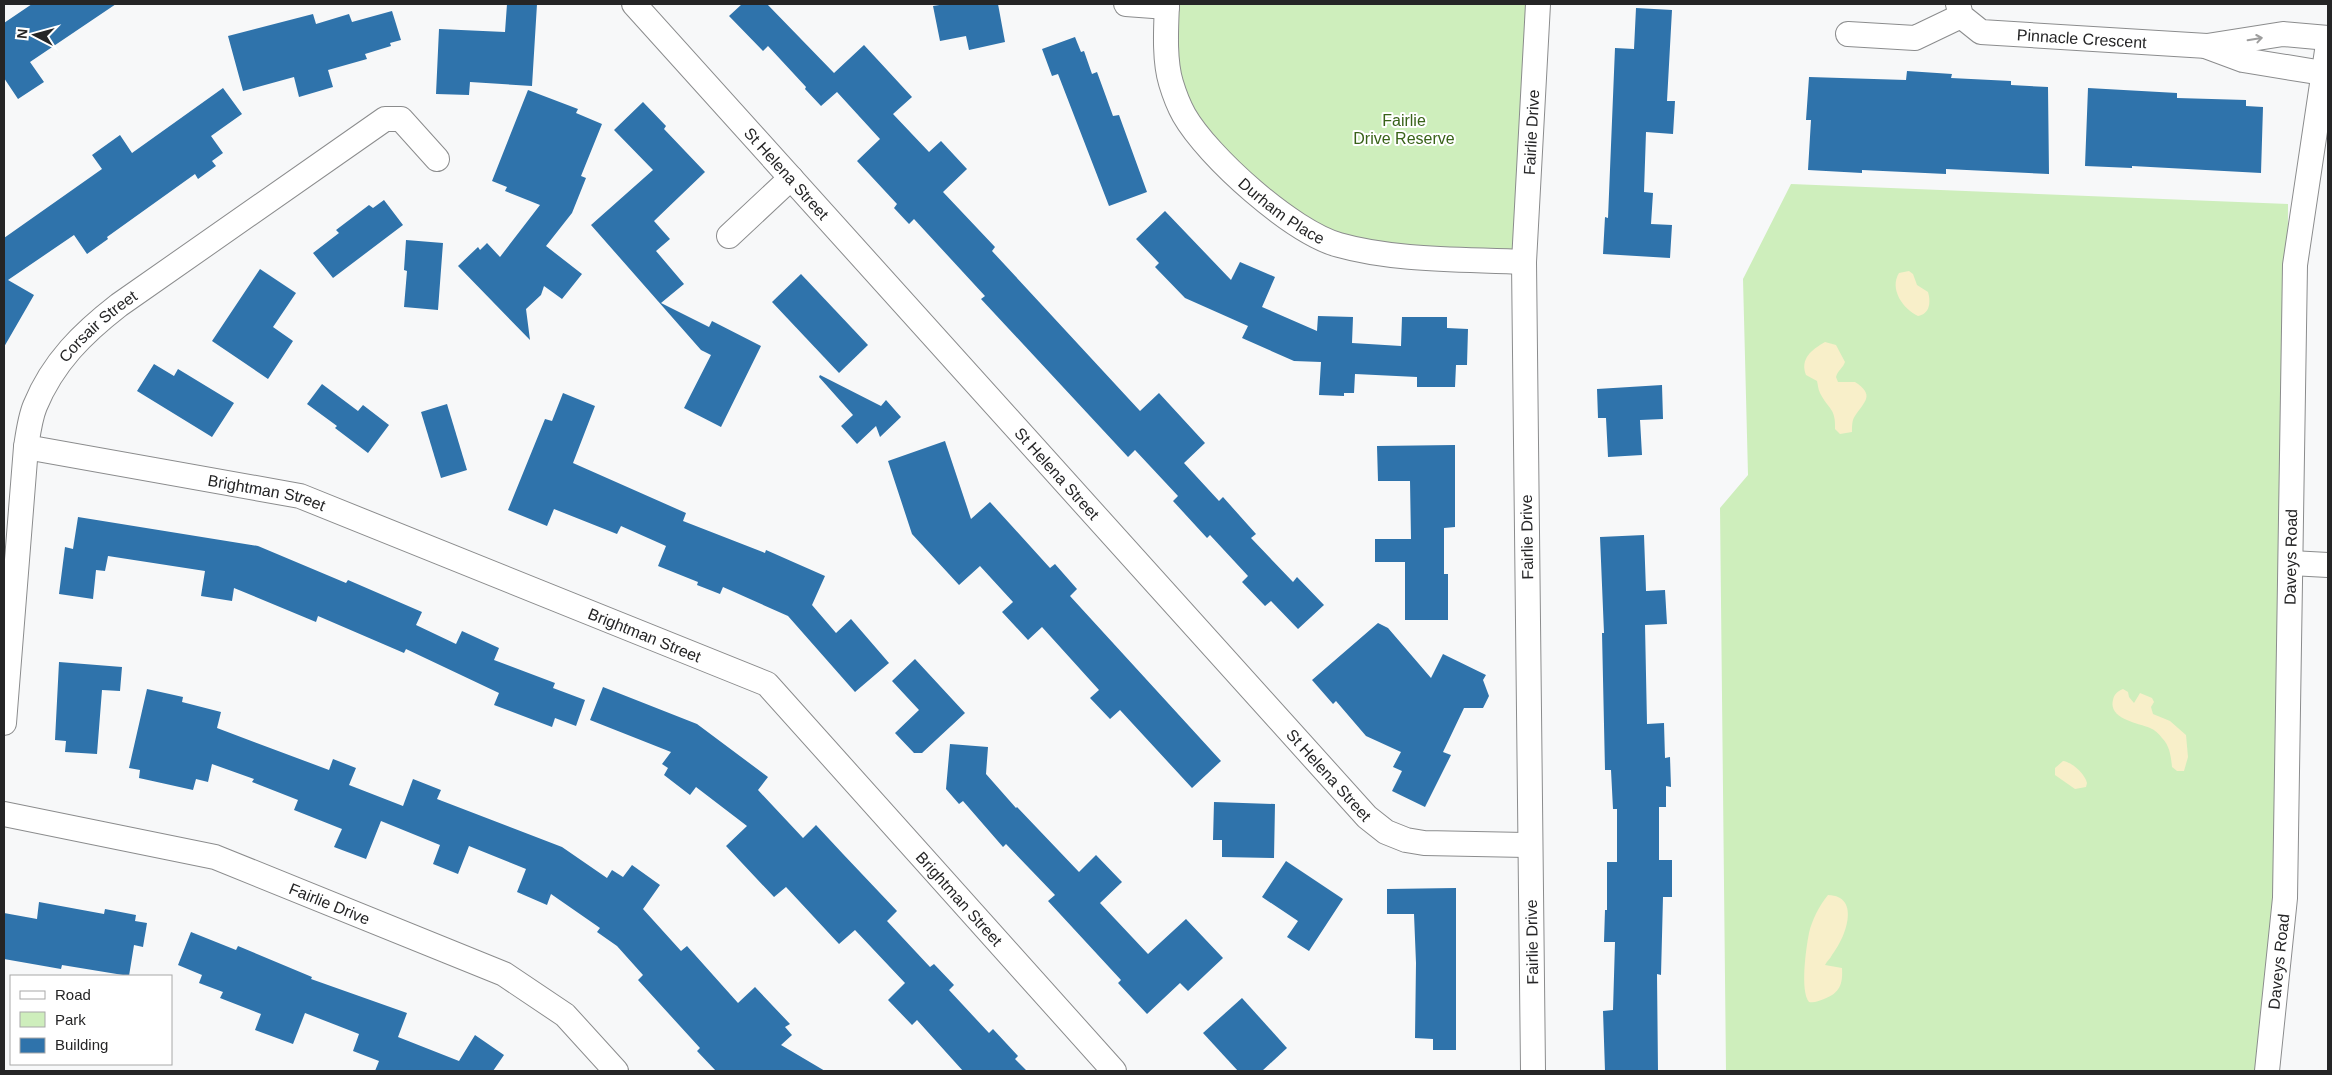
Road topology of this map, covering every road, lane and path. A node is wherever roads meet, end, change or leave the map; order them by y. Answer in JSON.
{"nodes":[{"id":1,"x":634,"y":4,"type":"edge"},
{"id":2,"x":1126,"y":4,"type":"edge"},
{"id":3,"x":1538,"y":4,"type":"edge"},
{"id":4,"x":1167,"y":5,"type":"edge"},
{"id":5,"x":1960,"y":10,"type":"edge"},
{"id":6,"x":1848,"y":34,"type":"dead end"},
{"id":7,"x":2328,"y":38,"type":"edge"},
{"id":8,"x":2328,"y":44,"type":"edge"},
{"id":9,"x":2206,"y":46,"type":"junction"},
{"id":10,"x":2323,"y":74,"type":"junction"},
{"id":11,"x":437,"y":159,"type":"dead end"},
{"id":12,"x":791,"y":178,"type":"junction"},
{"id":13,"x":729,"y":236,"type":"dead end"},
{"id":14,"x":1524,"y":262,"type":"junction"},
{"id":15,"x":26,"y":447,"type":"junction"},
{"id":16,"x":2291,"y":563,"type":"junction"},
{"id":17,"x":2328,"y":565,"type":"edge"},
{"id":18,"x":4,"y":723,"type":"edge"},
{"id":19,"x":4,"y":814,"type":"edge"},
{"id":20,"x":1530,"y":844,"type":"junction"},
{"id":21,"x":616,"y":1071,"type":"edge"},
{"id":22,"x":1114,"y":1071,"type":"edge"},
{"id":23,"x":1533,"y":1071,"type":"edge"},
{"id":24,"x":2267,"y":1071,"type":"edge"}],
"edges":[{"from":1,"to":12,"type":"street","name":"St Helena Street"},
{"from":2,"to":4,"type":"street"},
{"from":3,"to":14,"type":"street","name":"Fairlie Drive"},
{"from":4,"to":14,"type":"street","name":"Durham Place"},
{"from":5,"to":6,"type":"street","name":"Pinnacle Crescent"},
{"from":5,"to":9,"type":"street","name":"Pinnacle Crescent"},
{"from":9,"to":7,"type":"street","name":"Pinnacle Crescent","one_way":true},
{"from":8,"to":10,"type":"street","name":"Daveys Road"},
{"from":9,"to":10,"type":"street","name":"Pinnacle Crescent"},
{"from":10,"to":16,"type":"street","name":"Daveys Road"},
{"from":11,"to":15,"type":"street","name":"Corsair Street"},
{"from":12,"to":13,"type":"street"},
{"from":12,"to":20,"type":"street","name":"St Helena Street"},
{"from":14,"to":20,"type":"street","name":"Fairlie Drive"},
{"from":15,"to":18,"type":"street","name":"Corsair Street"},
{"from":15,"to":22,"type":"street","name":"Brightman Street"},
{"from":16,"to":17,"type":"street"},
{"from":16,"to":24,"type":"street","name":"Daveys Road"},
{"from":19,"to":21,"type":"street","name":"Fairlie Drive"},
{"from":20,"to":23,"type":"street","name":"Fairlie Drive"}]}
